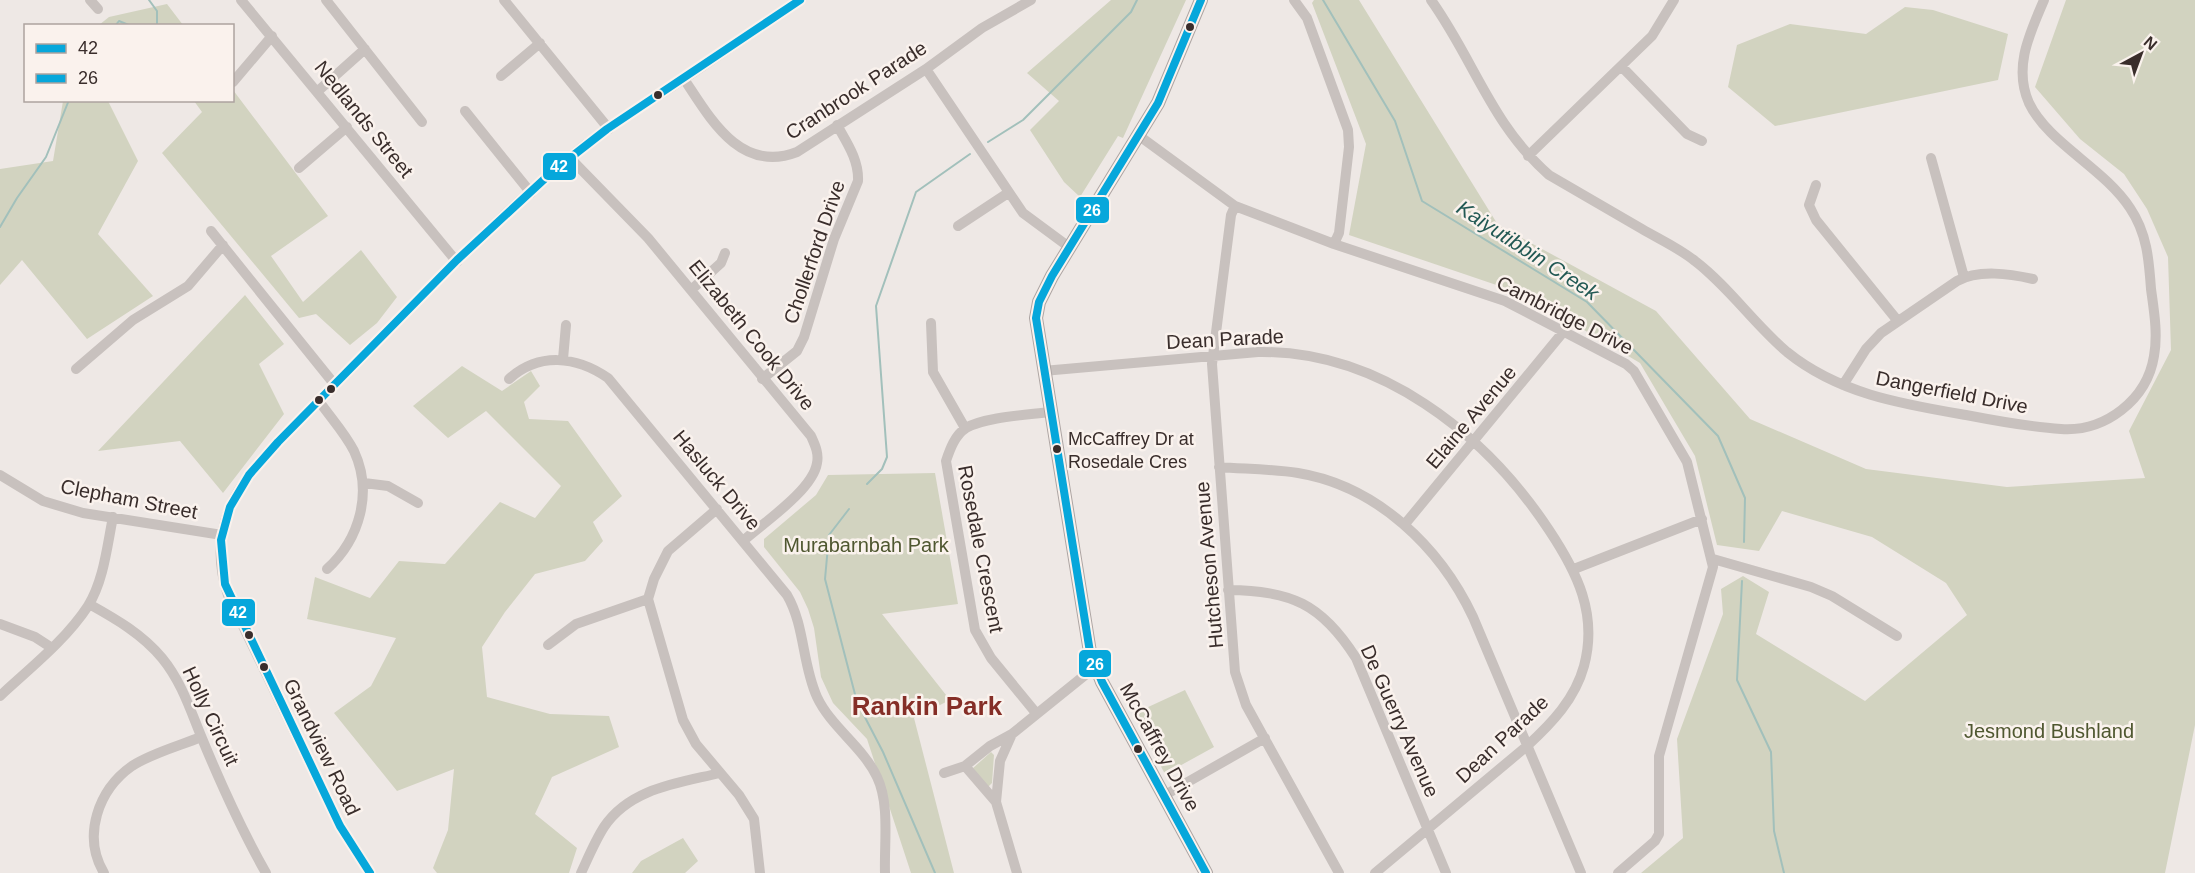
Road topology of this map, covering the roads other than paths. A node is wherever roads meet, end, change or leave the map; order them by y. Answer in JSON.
{"nodes":[{"id":1,"x":90,"y":0,"type":"edge"},
{"id":2,"x":242,"y":0,"type":"edge"},
{"id":3,"x":326,"y":0,"type":"edge"},
{"id":4,"x":504,"y":0,"type":"edge"},
{"id":5,"x":800,"y":0,"type":"edge"},
{"id":6,"x":1031,"y":0,"type":"edge"},
{"id":7,"x":1201,"y":0,"type":"edge"},
{"id":8,"x":1294,"y":0,"type":"edge"},
{"id":9,"x":1431,"y":0,"type":"edge"},
{"id":10,"x":1674,"y":0,"type":"edge"},
{"id":11,"x":2043,"y":0,"type":"edge"},
{"id":12,"x":98,"y":9,"type":"dead end"},
{"id":13,"x":273,"y":36,"type":"junction"},
{"id":14,"x":540,"y":44,"type":"junction"},
{"id":15,"x":365,"y":49,"type":"junction"},
{"id":16,"x":1622,"y":67,"type":"junction"},
{"id":17,"x":926,"y":69,"type":"junction"},
{"id":18,"x":501,"y":76,"type":"dead end"},
{"id":19,"x":684,"y":79,"type":"junction"},
{"id":20,"x":234,"y":81,"type":"edge"},
{"id":21,"x":318,"y":91,"type":"junction"},
{"id":22,"x":465,"y":111,"type":"dead end"},
{"id":23,"x":422,"y":122,"type":"dead end"},
{"id":24,"x":837,"y":125,"type":"junction"},
{"id":25,"x":347,"y":127,"type":"junction"},
{"id":26,"x":609,"y":129,"type":"junction"},
{"id":27,"x":1138,"y":135,"type":"junction"},
{"id":28,"x":1702,"y":141,"type":"dead end"},
{"id":29,"x":1528,"y":156,"type":"junction"},
{"id":30,"x":570,"y":158,"type":"junction"},
{"id":31,"x":1931,"y":158,"type":"dead end"},
{"id":32,"x":299,"y":168,"type":"dead end"},
{"id":33,"x":1816,"y":185,"type":"dead end"},
{"id":34,"x":531,"y":193,"type":"junction"},
{"id":35,"x":1008,"y":193,"type":"junction"},
{"id":36,"x":1235,"y":206,"type":"junction"},
{"id":37,"x":958,"y":226,"type":"dead end"},
{"id":38,"x":211,"y":231,"type":"dead end"},
{"id":39,"x":1334,"y":244,"type":"junction"},
{"id":40,"x":222,"y":245,"type":"junction"},
{"id":41,"x":1069,"y":247,"type":"junction"},
{"id":42,"x":725,"y":253,"type":"dead end"},
{"id":43,"x":457,"y":262,"type":"junction"},
{"id":44,"x":1964,"y":277,"type":"junction"},
{"id":45,"x":2033,"y":279,"type":"dead end"},
{"id":46,"x":691,"y":290,"type":"junction"},
{"id":47,"x":1897,"y":320,"type":"junction"},
{"id":48,"x":931,"y":323,"type":"dead end"},
{"id":49,"x":566,"y":325,"type":"dead end"},
{"id":50,"x":1564,"y":331,"type":"junction"},
{"id":51,"x":1213,"y":356,"type":"junction"},
{"id":52,"x":563,"y":359,"type":"junction"},
{"id":53,"x":76,"y":369,"type":"dead end"},
{"id":54,"x":1043,"y":371,"type":"junction"},
{"id":55,"x":509,"y":379,"type":"dead end"},
{"id":56,"x":762,"y":379,"type":"junction"},
{"id":57,"x":335,"y":385,"type":"junction"},
{"id":58,"x":1843,"y":385,"type":"junction"},
{"id":59,"x":318,"y":402,"type":"junction"},
{"id":60,"x":1050,"y":412,"type":"junction"},
{"id":61,"x":965,"y":428,"type":"junction"},
{"id":62,"x":1475,"y":441,"type":"junction"},
{"id":63,"x":1219,"y":468,"type":"junction"},
{"id":64,"x":0,"y":475,"type":"edge"},
{"id":65,"x":364,"y":483,"type":"junction"},
{"id":66,"x":418,"y":503,"type":"dead end"},
{"id":67,"x":717,"y":509,"type":"junction"},
{"id":68,"x":113,"y":517,"type":"junction"},
{"id":69,"x":1702,"y":519,"type":"junction"},
{"id":70,"x":1405,"y":524,"type":"junction"},
{"id":71,"x":222,"y":535,"type":"junction"},
{"id":72,"x":743,"y":541,"type":"junction"},
{"id":73,"x":1713,"y":559,"type":"junction"},
{"id":74,"x":327,"y":568,"type":"dead end"},
{"id":75,"x":1574,"y":569,"type":"junction"},
{"id":76,"x":1228,"y":590,"type":"junction"},
{"id":77,"x":648,"y":599,"type":"junction"},
{"id":78,"x":89,"y":604,"type":"junction"},
{"id":79,"x":0,"y":624,"type":"edge"},
{"id":80,"x":1897,"y":636,"type":"dead end"},
{"id":81,"x":548,"y":645,"type":"dead end"},
{"id":82,"x":52,"y":648,"type":"junction"},
{"id":83,"x":1095,"y":667,"type":"junction"},
{"id":84,"x":0,"y":696,"type":"edge"},
{"id":85,"x":1036,"y":713,"type":"junction"},
{"id":86,"x":1012,"y":734,"type":"junction"},
{"id":87,"x":201,"y":737,"type":"junction"},
{"id":88,"x":1265,"y":738,"type":"junction"},
{"id":89,"x":1527,"y":746,"type":"junction"},
{"id":90,"x":965,"y":766,"type":"junction"},
{"id":91,"x":720,"y":773,"type":"junction"},
{"id":92,"x":945,"y":773,"type":"dead end"},
{"id":93,"x":1165,"y":795,"type":"junction"},
{"id":94,"x":996,"y":802,"type":"junction"},
{"id":95,"x":1428,"y":830,"type":"junction"},
{"id":96,"x":104,"y":873,"type":"edge"},
{"id":97,"x":266,"y":873,"type":"edge"},
{"id":98,"x":370,"y":873,"type":"edge"},
{"id":99,"x":581,"y":873,"type":"edge"},
{"id":100,"x":760,"y":873,"type":"edge"},
{"id":101,"x":885,"y":873,"type":"edge"},
{"id":102,"x":1017,"y":873,"type":"edge"},
{"id":103,"x":1206,"y":873,"type":"edge"},
{"id":104,"x":1339,"y":873,"type":"edge"},
{"id":105,"x":1375,"y":873,"type":"edge"},
{"id":106,"x":1446,"y":873,"type":"edge"},
{"id":107,"x":1581,"y":873,"type":"edge"},
{"id":108,"x":1618,"y":873,"type":"edge"}],
"edges":[{"from":1,"to":12,"type":"street"},
{"from":2,"to":13,"type":"street","name":"Nedlands Street"},
{"from":3,"to":15,"type":"street"},
{"from":4,"to":14,"type":"street"},
{"from":5,"to":19,"type":"street","name":"Grandview Road"},
{"from":6,"to":17,"type":"street","name":"Cranbrook Parade"},
{"from":7,"to":27,"type":"main road","name":"McCaffrey Drive"},
{"from":8,"to":39,"type":"street"},
{"from":9,"to":29,"type":"street","name":"Dangerfield Drive"},
{"from":10,"to":16,"type":"street"},
{"from":11,"to":58,"type":"street","name":"Dangerfield Drive"},
{"from":13,"to":20,"type":"street"},
{"from":13,"to":21,"type":"street","name":"Nedlands Street"},
{"from":14,"to":18,"type":"street"},
{"from":14,"to":26,"type":"street"},
{"from":15,"to":21,"type":"street"},
{"from":15,"to":23,"type":"street"},
{"from":16,"to":28,"type":"street"},
{"from":16,"to":29,"type":"street"},
{"from":17,"to":24,"type":"street","name":"Cranbrook Parade"},
{"from":17,"to":35,"type":"street"},
{"from":19,"to":24,"type":"street","name":"Cranbrook Parade"},
{"from":19,"to":26,"type":"street","name":"Grandview Road"},
{"from":21,"to":25,"type":"street","name":"Nedlands Street"},
{"from":22,"to":34,"type":"street"},
{"from":24,"to":56,"type":"street","name":"Chollerford Drive"},
{"from":25,"to":32,"type":"street"},
{"from":25,"to":43,"type":"street","name":"Nedlands Street"},
{"from":26,"to":30,"type":"street","name":"Grandview Road"},
{"from":27,"to":36,"type":"street"},
{"from":27,"to":41,"type":"main road","name":"McCaffrey Drive"},
{"from":29,"to":58,"type":"street","name":"Dangerfield Drive"},
{"from":30,"to":34,"type":"street","name":"Grandview Road"},
{"from":30,"to":46,"type":"street","name":"Elizabeth Cook Drive"},
{"from":31,"to":44,"type":"street"},
{"from":33,"to":47,"type":"street"},
{"from":34,"to":43,"type":"street","name":"Grandview Road"},
{"from":35,"to":37,"type":"street"},
{"from":35,"to":41,"type":"street"},
{"from":36,"to":39,"type":"street","name":"Cambridge Drive"},
{"from":36,"to":51,"type":"street","name":"Hutcheson Avenue"},
{"from":38,"to":40,"type":"street"},
{"from":39,"to":50,"type":"street","name":"Cambridge Drive"},
{"from":40,"to":53,"type":"street"},
{"from":40,"to":57,"type":"street"},
{"from":41,"to":54,"type":"main road","name":"McCaffrey Drive"},
{"from":42,"to":46,"type":"street"},
{"from":43,"to":57,"type":"street","name":"Grandview Road"},
{"from":44,"to":45,"type":"street"},
{"from":44,"to":47,"type":"street"},
{"from":46,"to":56,"type":"street","name":"Elizabeth Cook Drive"},
{"from":47,"to":58,"type":"street"},
{"from":48,"to":61,"type":"street"},
{"from":49,"to":52,"type":"street"},
{"from":50,"to":62,"type":"street","name":"Elaine Avenue"},
{"from":50,"to":69,"type":"street","name":"Cambridge Drive"},
{"from":51,"to":54,"type":"street","name":"Dean Parade"},
{"from":51,"to":62,"type":"street","name":"Dean Parade"},
{"from":51,"to":63,"type":"street","name":"Hutcheson Avenue"},
{"from":52,"to":55,"type":"street","name":"Hasluck Drive"},
{"from":52,"to":67,"type":"street","name":"Hasluck Drive"},
{"from":54,"to":60,"type":"main road","name":"McCaffrey Drive"},
{"from":56,"to":72,"type":"street","name":"Elizabeth Cook Drive"},
{"from":57,"to":59,"type":"street","name":"Grandview Road"},
{"from":59,"to":65,"type":"street"},
{"from":59,"to":71,"type":"street","name":"Grandview Road"},
{"from":60,"to":61,"type":"street"},
{"from":60,"to":83,"type":"main road","name":"McCaffrey Drive"},
{"from":61,"to":85,"type":"street","name":"Rosedale Crescent"},
{"from":62,"to":70,"type":"street","name":"Elaine Avenue"},
{"from":62,"to":75,"type":"street","name":"Dean Parade"},
{"from":63,"to":70,"type":"street"},
{"from":63,"to":76,"type":"street","name":"Hutcheson Avenue"},
{"from":64,"to":68,"type":"street","name":"Clepham Street"},
{"from":65,"to":66,"type":"street"},
{"from":65,"to":74,"type":"street"},
{"from":67,"to":72,"type":"street","name":"Hasluck Drive"},
{"from":67,"to":77,"type":"street"},
{"from":68,"to":71,"type":"street","name":"Clepham Street"},
{"from":68,"to":78,"type":"street"},
{"from":69,"to":73,"type":"street","name":"Cambridge Drive"},
{"from":69,"to":75,"type":"street"},
{"from":70,"to":89,"type":"street"},
{"from":71,"to":98,"type":"street","name":"Grandview Road"},
{"from":72,"to":101,"type":"street","name":"Hasluck Drive"},
{"from":73,"to":80,"type":"street"},
{"from":73,"to":108,"type":"street","name":"Cambridge Drive"},
{"from":75,"to":89,"type":"street","name":"Dean Parade"},
{"from":76,"to":88,"type":"street","name":"Hutcheson Avenue"},
{"from":76,"to":95,"type":"street","name":"De Guerry Avenue"},
{"from":77,"to":81,"type":"street"},
{"from":77,"to":91,"type":"street"},
{"from":78,"to":82,"type":"street"},
{"from":78,"to":87,"type":"street","name":"Holly Circuit"},
{"from":79,"to":82,"type":"street"},
{"from":82,"to":84,"type":"street"},
{"from":83,"to":85,"type":"street"},
{"from":83,"to":93,"type":"main road","name":"McCaffrey Drive"},
{"from":85,"to":86,"type":"street"},
{"from":86,"to":90,"type":"street"},
{"from":86,"to":94,"type":"street"},
{"from":87,"to":96,"type":"street"},
{"from":87,"to":97,"type":"street","name":"Holly Circuit"},
{"from":88,"to":93,"type":"street"},
{"from":88,"to":104,"type":"street","name":"Hutcheson Avenue"},
{"from":89,"to":95,"type":"street","name":"Dean Parade"},
{"from":89,"to":107,"type":"street"},
{"from":90,"to":92,"type":"street"},
{"from":90,"to":94,"type":"street"},
{"from":91,"to":99,"type":"street"},
{"from":91,"to":100,"type":"street"},
{"from":93,"to":103,"type":"main road","name":"McCaffrey Drive"},
{"from":94,"to":102,"type":"street"},
{"from":95,"to":105,"type":"street","name":"Dean Parade"},
{"from":95,"to":106,"type":"street","name":"De Guerry Avenue"}]}
